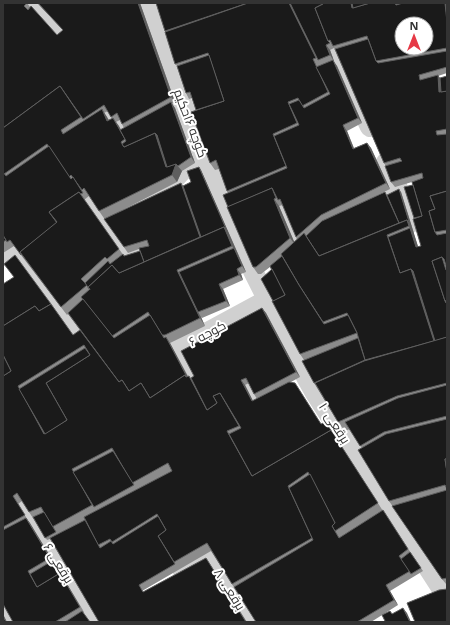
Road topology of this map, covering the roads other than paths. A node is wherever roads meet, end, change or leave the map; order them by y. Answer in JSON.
{"nodes":[{"id":1,"x":30,"y":3,"type":"edge"},
{"id":2,"x":150,"y":3,"type":"edge"},
{"id":3,"x":61,"y":35,"type":"edge"},
{"id":4,"x":332,"y":61,"type":"edge"},
{"id":5,"x":182,"y":100,"type":"junction"},
{"id":6,"x":69,"y":139,"type":"edge"},
{"id":7,"x":206,"y":162,"type":"junction"},
{"id":8,"x":397,"y":184,"type":"junction"},
{"id":9,"x":88,"y":200,"type":"edge"},
{"id":10,"x":282,"y":207,"type":"edge"},
{"id":11,"x":331,"y":221,"type":"edge"},
{"id":12,"x":413,"y":222,"type":"edge"},
{"id":13,"x":104,"y":223,"type":"junction"},
{"id":14,"x":314,"y":234,"type":"edge"},
{"id":15,"x":238,"y":241,"type":"joint"},
{"id":16,"x":151,"y":248,"type":"edge"},
{"id":17,"x":3,"y":256,"type":"edge"},
{"id":18,"x":267,"y":300,"type":"junction"},
{"id":19,"x":81,"y":336,"type":"edge"},
{"id":20,"x":320,"y":357,"type":"edge"},
{"id":21,"x":312,"y":380,"type":"junction"},
{"id":22,"x":195,"y":381,"type":"edge"},
{"id":23,"x":248,"y":385,"type":"edge"},
{"id":24,"x":23,"y":505,"type":"edge"},
{"id":25,"x":89,"y":521,"type":"edge"},
{"id":26,"x":47,"y":544,"type":"junction"},
{"id":27,"x":169,"y":580,"type":"edge"},
{"id":28,"x":447,"y":597,"type":"edge"},
{"id":29,"x":3,"y":608,"type":"edge"},
{"id":30,"x":93,"y":617,"type":"edge"},
{"id":31,"x":10,"y":622,"type":"edge"},
{"id":32,"x":73,"y":622,"type":"edge"},
{"id":33,"x":251,"y":622,"type":"edge"}],
"edges":[{"from":1,"to":3,"type":"street"},
{"from":2,"to":5,"type":"street","name":"کوچه ۱۶حکیم"},
{"from":4,"to":8,"type":"street"},
{"from":5,"to":6,"type":"street"},
{"from":5,"to":7,"type":"street","name":"کوچه ۱۶حکیم"},
{"from":7,"to":13,"type":"street"},
{"from":7,"to":15,"type":"street","name":"کوچه ۱۶حکیم"},
{"from":8,"to":11,"type":"street"},
{"from":8,"to":12,"type":"street"},
{"from":9,"to":13,"type":"street"},
{"from":10,"to":14,"type":"street"},
{"from":13,"to":16,"type":"street"},
{"from":15,"to":18,"type":"street","name":"برقعی ۱۰"},
{"from":17,"to":19,"type":"street"},
{"from":18,"to":21,"type":"street","name":"برقعی ۱۰"},
{"from":18,"to":22,"type":"street","name":"کوچه ۶"},
{"from":20,"to":21,"type":"street"},
{"from":21,"to":23,"type":"street"},
{"from":21,"to":28,"type":"street","name":"برقعی ۱۰"},
{"from":24,"to":26,"type":"street","name":"برقعی ۶"},
{"from":25,"to":26,"type":"street"},
{"from":26,"to":30,"type":"street","name":"برقعی ۶"},
{"from":27,"to":33,"type":"street","name":"برقعی ۸"},
{"from":29,"to":31,"type":"street"},
{"from":30,"to":32,"type":"street"}]}
